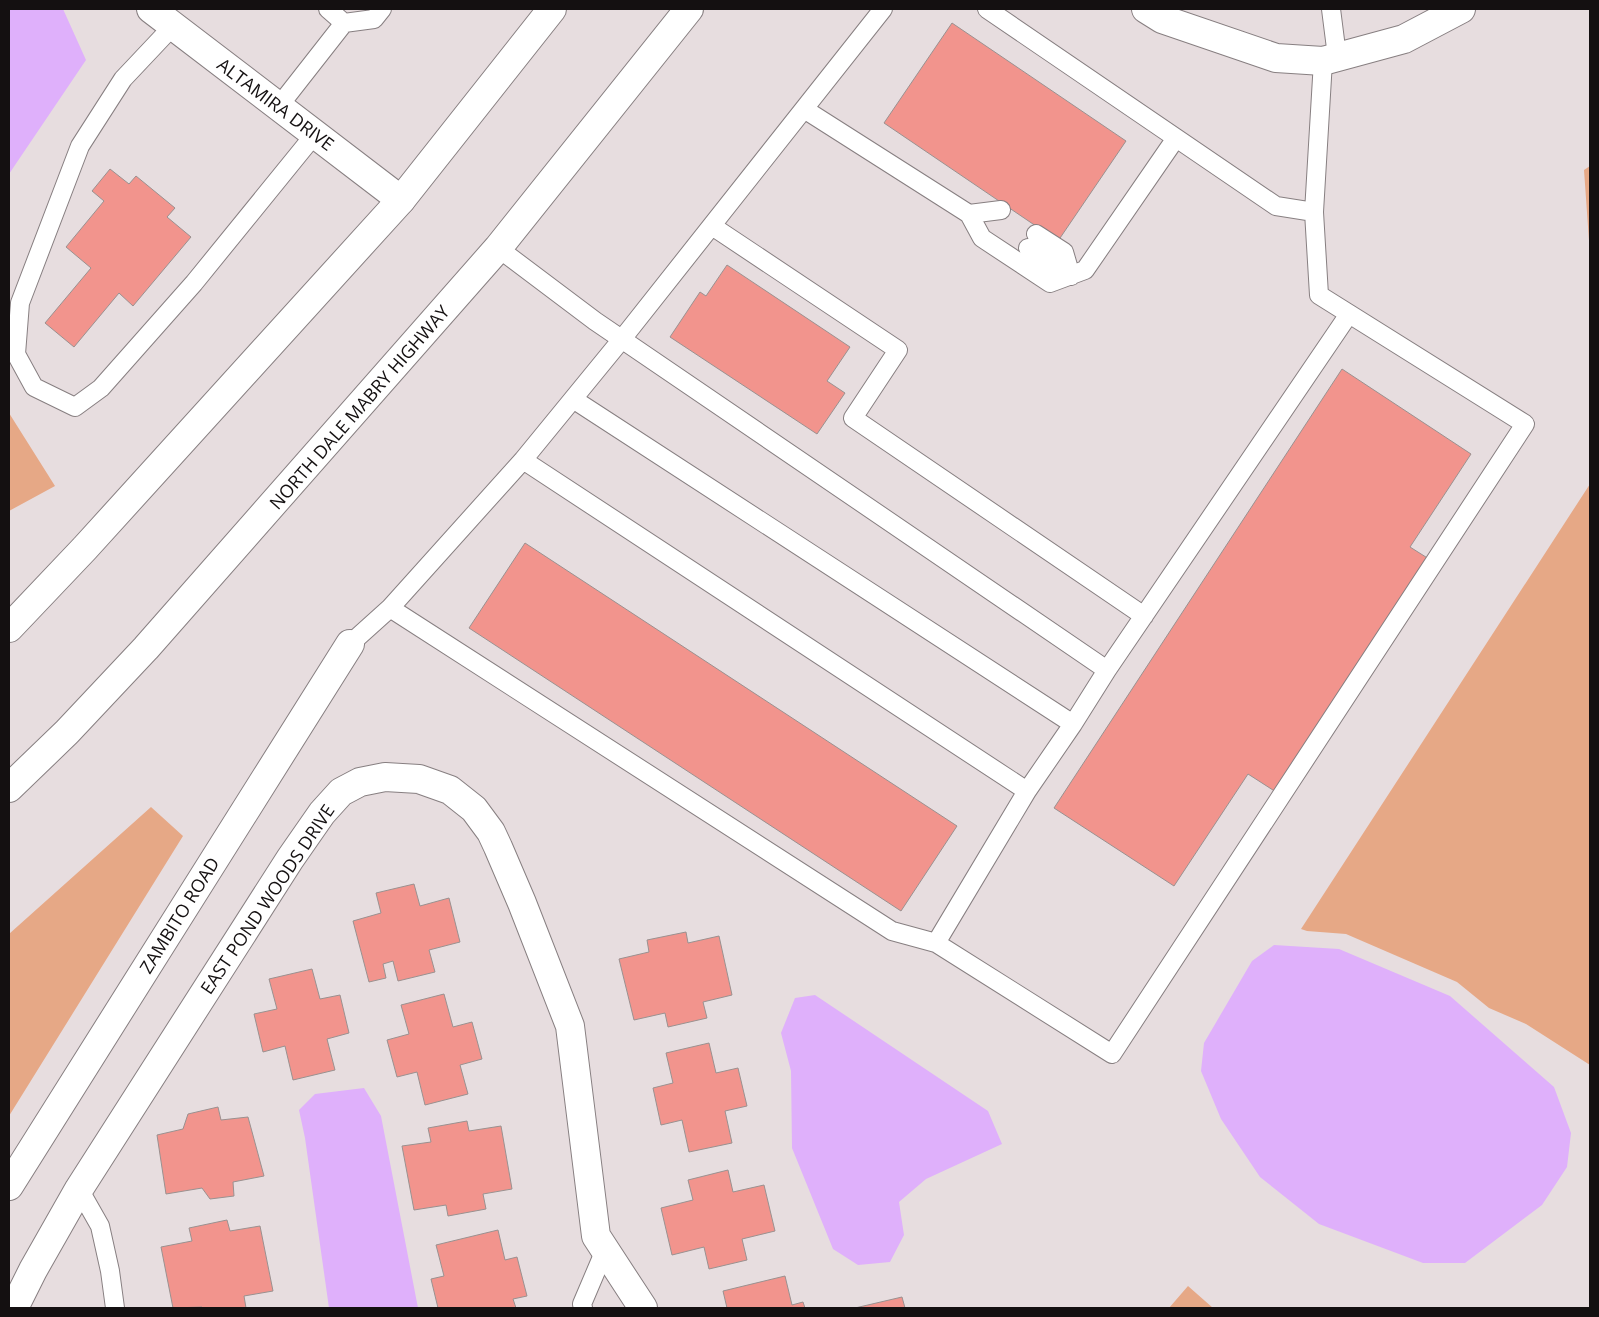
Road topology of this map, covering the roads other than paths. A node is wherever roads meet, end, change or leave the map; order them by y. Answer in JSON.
{"nodes":[{"id":1,"x":151,"y":9,"type":"edge"},
{"id":2,"x":328,"y":9,"type":"edge"},
{"id":3,"x":382,"y":9,"type":"edge"},
{"id":4,"x":552,"y":9,"type":"edge"},
{"id":5,"x":689,"y":9,"type":"edge"},
{"id":6,"x":883,"y":9,"type":"edge"},
{"id":7,"x":987,"y":9,"type":"edge"},
{"id":8,"x":1146,"y":9,"type":"edge"},
{"id":9,"x":1331,"y":9,"type":"edge"},
{"id":10,"x":1461,"y":9,"type":"edge"},
{"id":11,"x":344,"y":24,"type":"junction"},
{"id":12,"x":173,"y":26,"type":"junction"},
{"id":13,"x":1330,"y":58,"type":"junction"},
{"id":14,"x":279,"y":106,"type":"junction"},
{"id":15,"x":804,"y":109,"type":"junction"},
{"id":16,"x":315,"y":134,"type":"junction"},
{"id":17,"x":1176,"y":138,"type":"junction"},
{"id":18,"x":401,"y":200,"type":"junction"},
{"id":19,"x":1314,"y":212,"type":"junction"},
{"id":20,"x":968,"y":214,"type":"junction"},
{"id":21,"x":996,"y":218,"type":"dead end"},
{"id":22,"x":712,"y":226,"type":"junction"},
{"id":23,"x":1032,"y":241,"type":"dead end"},
{"id":24,"x":498,"y":248,"type":"junction"},
{"id":25,"x":1071,"y":276,"type":"junction"},
{"id":26,"x":1349,"y":314,"type":"junction"},
{"id":27,"x":622,"y":339,"type":"junction"},
{"id":28,"x":573,"y":399,"type":"junction"},
{"id":29,"x":523,"y":460,"type":"junction"},
{"id":30,"x":390,"y":608,"type":"junction"},
{"id":31,"x":1144,"y":616,"type":"junction"},
{"id":32,"x":9,"y":628,"type":"edge"},
{"id":33,"x":350,"y":644,"type":"joint"},
{"id":34,"x":1108,"y":670,"type":"junction"},
{"id":35,"x":1073,"y":724,"type":"junction"},
{"id":36,"x":9,"y":788,"type":"edge"},
{"id":37,"x":1027,"y":791,"type":"junction"},
{"id":38,"x":936,"y":943,"type":"junction"},
{"id":39,"x":9,"y":1186,"type":"edge"},
{"id":40,"x":79,"y":1189,"type":"junction"},
{"id":41,"x":605,"y":1250,"type":"junction"},
{"id":42,"x":14,"y":1308,"type":"edge"},
{"id":43,"x":115,"y":1308,"type":"edge"},
{"id":44,"x":583,"y":1308,"type":"edge"},
{"id":45,"x":643,"y":1308,"type":"edge"}],
"edges":[{"from":1,"to":12,"type":"street","name":"ALTAMIRA DRIVE"},
{"from":2,"to":11,"type":"lane"},
{"from":3,"to":11,"type":"lane"},
{"from":4,"to":18,"type":"street"},
{"from":5,"to":24,"type":"street","name":"NORTH DALE MABRY HIGHWAY"},
{"from":6,"to":15,"type":"lane"},
{"from":7,"to":17,"type":"lane"},
{"from":8,"to":13,"type":"street"},
{"from":9,"to":13,"type":"lane"},
{"from":10,"to":13,"type":"street"},
{"from":11,"to":14,"type":"lane"},
{"from":12,"to":14,"type":"street","name":"ALTAMIRA DRIVE"},
{"from":12,"to":16,"type":"lane"},
{"from":13,"to":19,"type":"lane"},
{"from":14,"to":16,"type":"street","name":"ALTAMIRA DRIVE"},
{"from":15,"to":20,"type":"lane"},
{"from":15,"to":22,"type":"lane"},
{"from":16,"to":18,"type":"street","name":"ALTAMIRA DRIVE"},
{"from":17,"to":19,"type":"lane"},
{"from":17,"to":25,"type":"lane"},
{"from":18,"to":32,"type":"street"},
{"from":19,"to":26,"type":"lane"},
{"from":20,"to":21,"type":"lane"},
{"from":20,"to":25,"type":"lane"},
{"from":22,"to":27,"type":"lane"},
{"from":22,"to":31,"type":"lane"},
{"from":23,"to":25,"type":"lane"},
{"from":24,"to":27,"type":"lane"},
{"from":24,"to":36,"type":"street","name":"NORTH DALE MABRY HIGHWAY"},
{"from":26,"to":31,"type":"lane"},
{"from":26,"to":38,"type":"lane"},
{"from":27,"to":28,"type":"lane"},
{"from":27,"to":34,"type":"lane"},
{"from":28,"to":29,"type":"lane"},
{"from":28,"to":35,"type":"lane"},
{"from":29,"to":30,"type":"lane"},
{"from":29,"to":37,"type":"lane"},
{"from":30,"to":33,"type":"lane"},
{"from":30,"to":38,"type":"lane"},
{"from":31,"to":34,"type":"lane"},
{"from":33,"to":39,"type":"street","name":"ZAMBITO ROAD"},
{"from":34,"to":35,"type":"lane"},
{"from":35,"to":37,"type":"lane"},
{"from":37,"to":38,"type":"lane"},
{"from":40,"to":41,"type":"street","name":"EAST POND WOODS DRIVE"},
{"from":40,"to":42,"type":"street","name":"EAST POND WOODS DRIVE"},
{"from":40,"to":43,"type":"lane"},
{"from":41,"to":44,"type":"lane"},
{"from":41,"to":45,"type":"street","name":"EAST POND WOODS DRIVE"}]}
